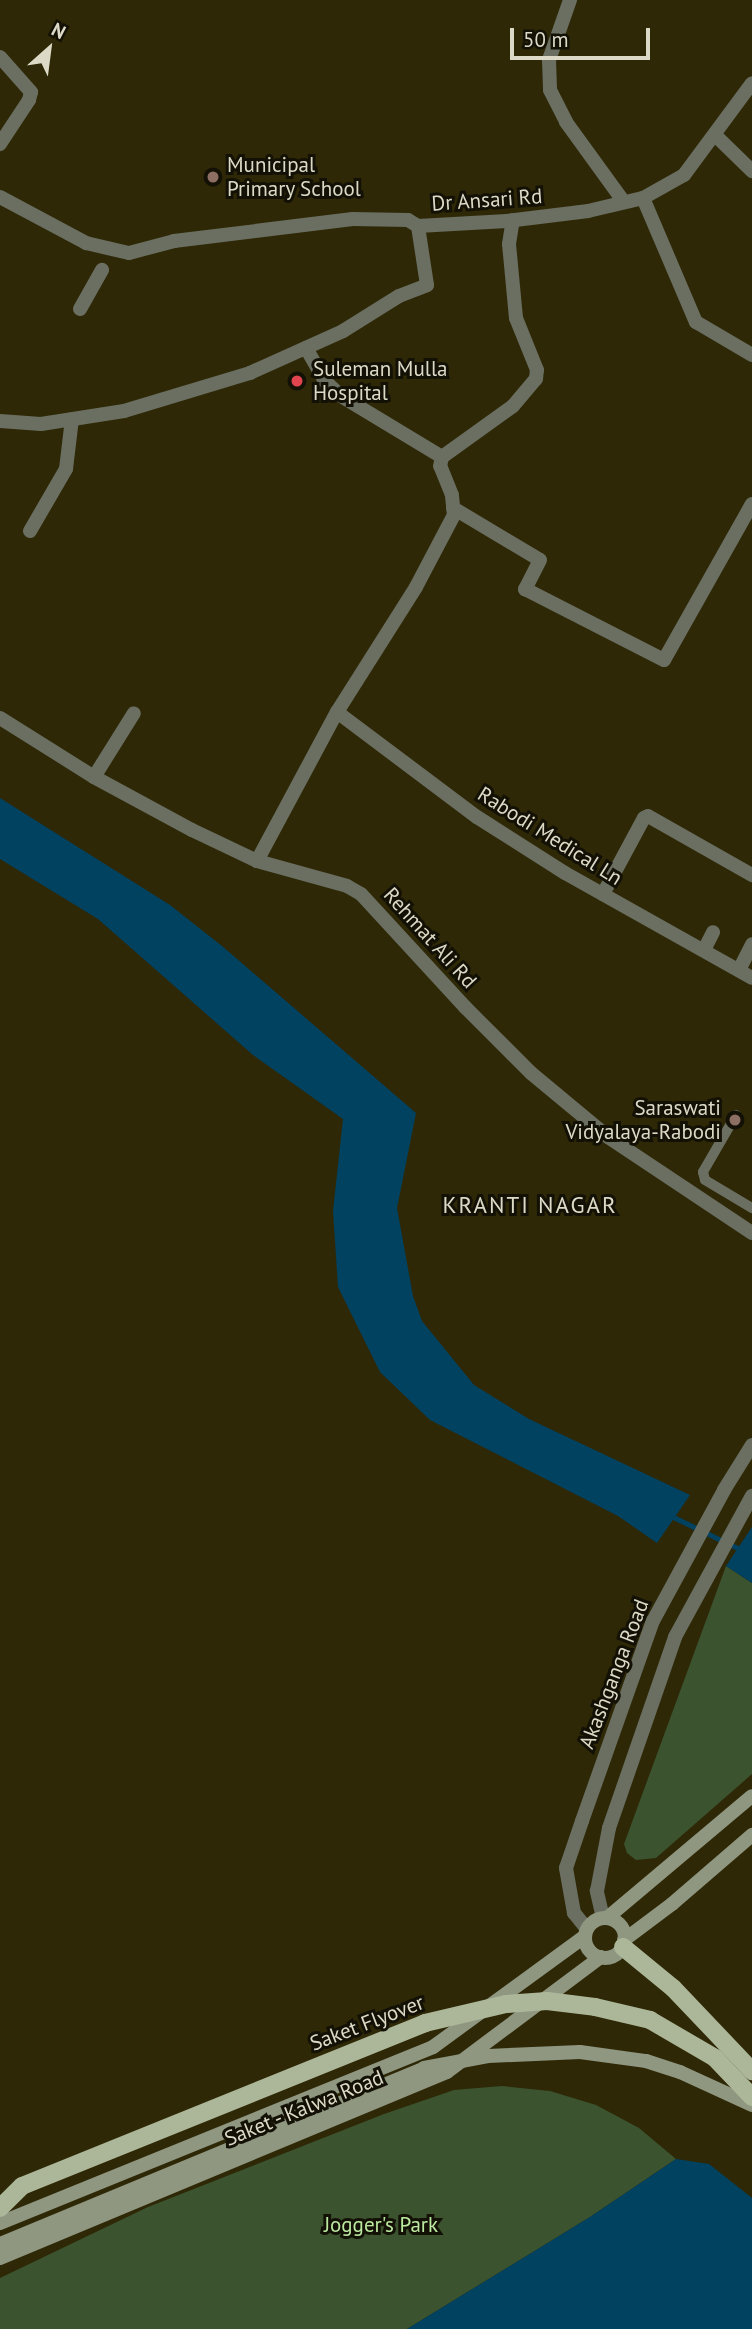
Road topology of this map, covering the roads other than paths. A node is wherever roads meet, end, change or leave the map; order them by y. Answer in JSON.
{"nodes":[{"id":1,"x":570,"y":0,"type":"edge"},
{"id":2,"x":0,"y":57,"type":"edge"},
{"id":3,"x":750,"y":92,"type":"edge"},
{"id":4,"x":715,"y":135,"type":"junction"},
{"id":5,"x":0,"y":144,"type":"edge"},
{"id":6,"x":752,"y":171,"type":"edge"},
{"id":7,"x":0,"y":197,"type":"edge"},
{"id":8,"x":643,"y":198,"type":"junction"},
{"id":9,"x":624,"y":202,"type":"junction"},
{"id":10,"x":513,"y":220,"type":"junction"},
{"id":11,"x":418,"y":226,"type":"junction"},
{"id":12,"x":102,"y":270,"type":"dead end"},
{"id":13,"x":80,"y":309,"type":"dead end"},
{"id":14,"x":306,"y":348,"type":"junction"},
{"id":15,"x":752,"y":355,"type":"edge"},
{"id":16,"x":72,"y":419,"type":"junction"},
{"id":17,"x":0,"y":421,"type":"edge"},
{"id":18,"x":442,"y":457,"type":"junction"},
{"id":19,"x":752,"y":504,"type":"edge"},
{"id":20,"x":453,"y":508,"type":"junction"},
{"id":21,"x":30,"y":531,"type":"dead end"},
{"id":22,"x":337,"y":712,"type":"junction"},
{"id":23,"x":134,"y":713,"type":"dead end"},
{"id":24,"x":0,"y":718,"type":"edge"},
{"id":25,"x":94,"y":777,"type":"junction"},
{"id":26,"x":257,"y":861,"type":"junction"},
{"id":27,"x":752,"y":875,"type":"edge"},
{"id":28,"x":603,"y":894,"type":"junction"},
{"id":29,"x":713,"y":932,"type":"dead end"},
{"id":30,"x":752,"y":944,"type":"edge"},
{"id":31,"x":704,"y":950,"type":"junction"},
{"id":32,"x":738,"y":970,"type":"junction"},
{"id":33,"x":752,"y":978,"type":"edge"},
{"id":34,"x":736,"y":1115,"type":"dead end"},
{"id":35,"x":752,"y":1208,"type":"edge"},
{"id":36,"x":752,"y":1233,"type":"edge"},
{"id":37,"x":752,"y":1445,"type":"edge"},
{"id":38,"x":749,"y":1500,"type":"edge"},
{"id":39,"x":752,"y":1796,"type":"edge"},
{"id":40,"x":752,"y":1835,"type":"edge"},
{"id":41,"x":605,"y":1918,"type":"junction"},
{"id":42,"x":586,"y":1933,"type":"junction"},
{"id":43,"x":624,"y":1943,"type":"junction"},
{"id":44,"x":601,"y":1957,"type":"junction"},
{"id":45,"x":752,"y":2071,"type":"edge"},
{"id":46,"x":752,"y":2097,"type":"edge"},
{"id":47,"x":752,"y":2105,"type":"edge"},
{"id":48,"x":0,"y":2208,"type":"edge"},
{"id":49,"x":0,"y":2223,"type":"edge"},
{"id":50,"x":0,"y":2244,"type":"edge"},
{"id":51,"x":0,"y":2258,"type":"edge"}],
"edges":[{"from":1,"to":9,"type":"street"},
{"from":2,"to":5,"type":"street"},
{"from":3,"to":4,"type":"street","name":"Dr Ansari Rd"},
{"from":4,"to":6,"type":"street"},
{"from":4,"to":8,"type":"street","name":"Dr Ansari Rd"},
{"from":7,"to":11,"type":"street","name":"Dr Ansari Rd"},
{"from":8,"to":9,"type":"street","name":"Dr Ansari Rd"},
{"from":8,"to":15,"type":"street"},
{"from":9,"to":10,"type":"street","name":"Dr Ansari Rd"},
{"from":10,"to":11,"type":"street","name":"Dr Ansari Rd"},
{"from":10,"to":18,"type":"street"},
{"from":11,"to":14,"type":"street"},
{"from":12,"to":13,"type":"street"},
{"from":14,"to":16,"type":"street"},
{"from":14,"to":18,"type":"street"},
{"from":16,"to":17,"type":"street"},
{"from":16,"to":21,"type":"street"},
{"from":18,"to":20,"type":"street"},
{"from":19,"to":20,"type":"street"},
{"from":20,"to":22,"type":"street"},
{"from":22,"to":26,"type":"street"},
{"from":22,"to":28,"type":"street","name":"Rabodi Medical Ln"},
{"from":23,"to":25,"type":"street"},
{"from":24,"to":25,"type":"street","name":"Rehmat Ali Rd"},
{"from":25,"to":26,"type":"street","name":"Rehmat Ali Rd"},
{"from":26,"to":36,"type":"street","name":"Rehmat Ali Rd"},
{"from":27,"to":28,"type":"street"},
{"from":28,"to":31,"type":"street","name":"Rabodi Medical Ln"},
{"from":29,"to":31,"type":"street"},
{"from":30,"to":32,"type":"street"},
{"from":31,"to":32,"type":"street","name":"Rabodi Medical Ln"},
{"from":32,"to":33,"type":"street","name":"Rabodi Medical Ln"},
{"from":34,"to":35,"type":"lane"},
{"from":37,"to":42,"type":"street","name":"Akashganga Road"},
{"from":38,"to":41,"type":"street","name":"Akashganga Road"},
{"from":39,"to":41,"type":"main road"},
{"from":40,"to":43,"type":"main road"},
{"from":41,"to":42,"type":"main road"},
{"from":41,"to":43,"type":"main road"},
{"from":42,"to":44,"type":"main road"},
{"from":42,"to":49,"type":"main road","name":"Saket - Kalwa Road"},
{"from":43,"to":44,"type":"main road"},
{"from":43,"to":45,"type":"main road"},
{"from":44,"to":51,"type":"main road","name":"Saket - Kalwa Road"},
{"from":46,"to":48,"type":"main road","name":"Saket Flyover","bridge":true},
{"from":47,"to":50,"type":"main road","bridge":true}]}
